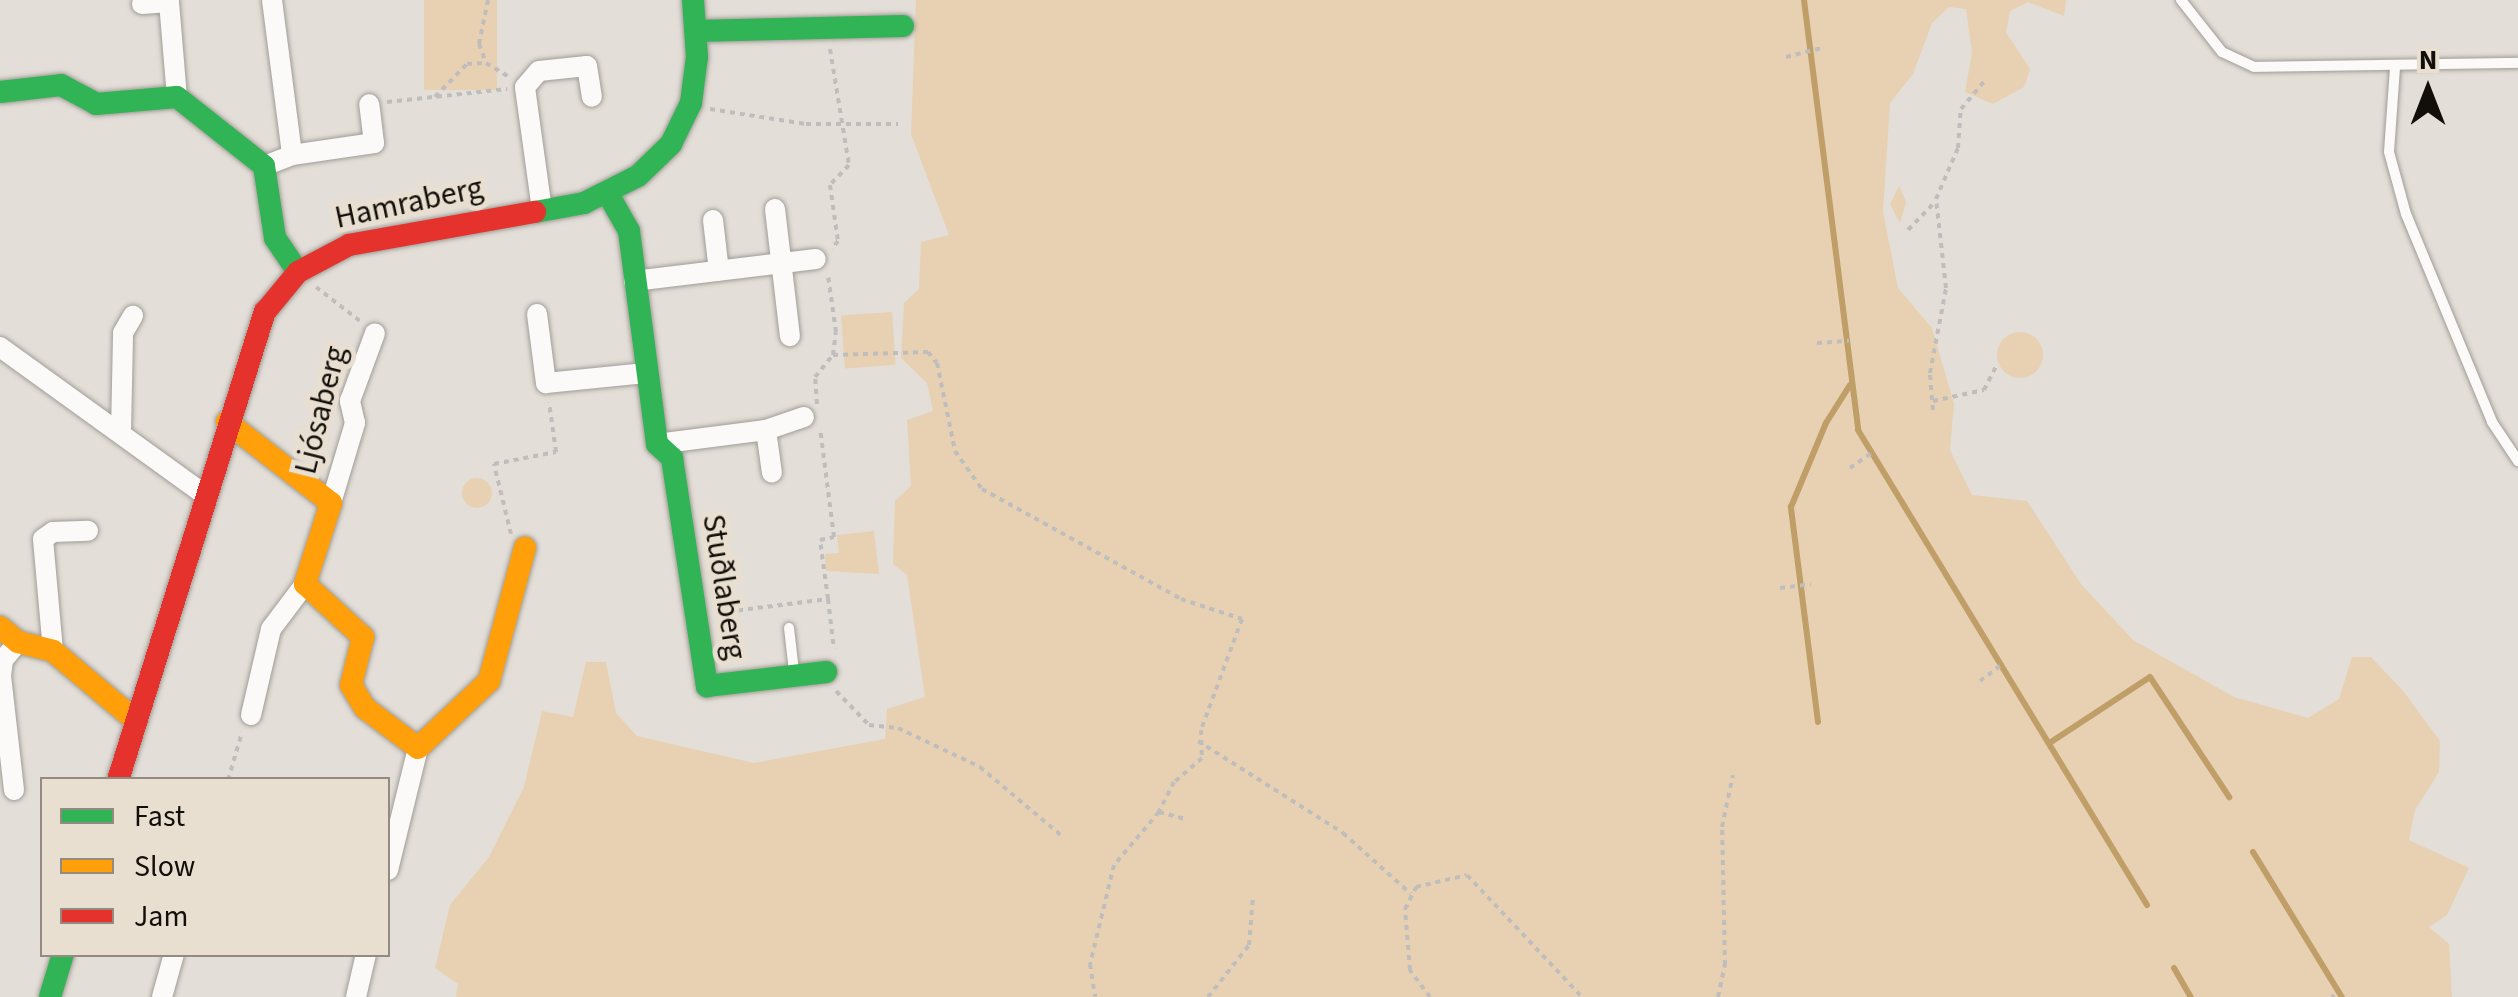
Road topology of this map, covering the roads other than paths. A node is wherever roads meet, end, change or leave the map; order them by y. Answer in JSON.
{"nodes":[{"id":1,"x":272,"y":0,"type":"edge"},
{"id":2,"x":693,"y":0,"type":"edge"},
{"id":3,"x":2181,"y":0,"type":"edge"},
{"id":4,"x":142,"y":4,"type":"dead end"},
{"id":5,"x":903,"y":26,"type":"dead end"},
{"id":6,"x":696,"y":31,"type":"junction"},
{"id":7,"x":2518,"y":64,"type":"edge"},
{"id":8,"x":2395,"y":68,"type":"junction"},
{"id":9,"x":0,"y":92,"type":"edge"},
{"id":10,"x":178,"y":97,"type":"junction"},
{"id":11,"x":592,"y":97,"type":"dead end"},
{"id":12,"x":370,"y":104,"type":"road end"},
{"id":13,"x":292,"y":155,"type":"junction"},
{"id":14,"x":264,"y":166,"type":"junction"},
{"id":15,"x":608,"y":194,"type":"junction"},
{"id":16,"x":775,"y":209,"type":"dead end"},
{"id":17,"x":542,"y":210,"type":"junction"},
{"id":18,"x":713,"y":220,"type":"dead end"},
{"id":19,"x":816,"y":258,"type":"dead end"},
{"id":20,"x":781,"y":263,"type":"junction"},
{"id":21,"x":719,"y":271,"type":"junction"},
{"id":22,"x":298,"y":272,"type":"junction"},
{"id":23,"x":634,"y":281,"type":"junction"},
{"id":24,"x":537,"y":314,"type":"dead end"},
{"id":25,"x":132,"y":316,"type":"dead end"},
{"id":26,"x":375,"y":334,"type":"road end"},
{"id":27,"x":790,"y":336,"type":"dead end"},
{"id":28,"x":0,"y":347,"type":"edge"},
{"id":29,"x":646,"y":373,"type":"junction"},
{"id":30,"x":804,"y":417,"type":"dead end"},
{"id":31,"x":226,"y":422,"type":"junction"},
{"id":32,"x":766,"y":430,"type":"junction"},
{"id":33,"x":121,"y":432,"type":"junction"},
{"id":34,"x":657,"y":444,"type":"junction"},
{"id":35,"x":2518,"y":460,"type":"edge"},
{"id":36,"x":772,"y":473,"type":"dead end"},
{"id":37,"x":204,"y":494,"type":"junction"},
{"id":38,"x":331,"y":503,"type":"junction"},
{"id":39,"x":88,"y":531,"type":"dead end"},
{"id":40,"x":524,"y":548,"type":"road end"},
{"id":41,"x":305,"y":584,"type":"junction"},
{"id":42,"x":789,"y":628,"type":"dead end"},
{"id":43,"x":9,"y":634,"type":"edge"},
{"id":44,"x":53,"y":651,"type":"junction"},
{"id":45,"x":831,"y":669,"type":"road end"},
{"id":46,"x":794,"y":676,"type":"junction"},
{"id":47,"x":252,"y":715,"type":"road end"},
{"id":48,"x":135,"y":720,"type":"junction"},
{"id":49,"x":4,"y":724,"type":"edge"},
{"id":50,"x":418,"y":748,"type":"junction"},
{"id":51,"x":119,"y":777,"type":"edge"},
{"id":52,"x":14,"y":790,"type":"dead end"},
{"id":53,"x":390,"y":862,"type":"edge"},
{"id":54,"x":62,"y":957,"type":"edge"},
{"id":55,"x":173,"y":957,"type":"edge"},
{"id":56,"x":365,"y":957,"type":"edge"},
{"id":57,"x":50,"y":997,"type":"edge"},
{"id":58,"x":162,"y":997,"type":"edge"},
{"id":59,"x":356,"y":997,"type":"edge"}],
"edges":[{"from":1,"to":13,"type":"street"},
{"from":2,"to":6,"type":"street","name":"Hamraberg"},
{"from":3,"to":8,"type":"lane"},
{"from":4,"to":10,"type":"street"},
{"from":5,"to":6,"type":"street"},
{"from":6,"to":15,"type":"street","name":"Hamraberg"},
{"from":7,"to":8,"type":"lane"},
{"from":8,"to":35,"type":"lane"},
{"from":9,"to":10,"type":"street"},
{"from":10,"to":14,"type":"street"},
{"from":11,"to":17,"type":"street"},
{"from":12,"to":13,"type":"street"},
{"from":13,"to":14,"type":"street"},
{"from":14,"to":22,"type":"street"},
{"from":15,"to":17,"type":"street","name":"Hamraberg"},
{"from":15,"to":23,"type":"street","name":"Stuðlaberg"},
{"from":16,"to":20,"type":"street"},
{"from":17,"to":22,"type":"street","name":"Hamraberg"},
{"from":18,"to":21,"type":"street"},
{"from":19,"to":20,"type":"street"},
{"from":20,"to":21,"type":"street"},
{"from":20,"to":27,"type":"street"},
{"from":21,"to":23,"type":"street"},
{"from":22,"to":31,"type":"street","name":"Hamraberg"},
{"from":23,"to":29,"type":"street","name":"Stuðlaberg"},
{"from":24,"to":29,"type":"street"},
{"from":25,"to":33,"type":"street"},
{"from":26,"to":38,"type":"street","name":"Ljósaberg"},
{"from":28,"to":33,"type":"street"},
{"from":29,"to":34,"type":"street","name":"Stuðlaberg"},
{"from":30,"to":32,"type":"street"},
{"from":31,"to":37,"type":"street","name":"Hamraberg"},
{"from":31,"to":38,"type":"street","name":"Ljósaberg"},
{"from":32,"to":34,"type":"street"},
{"from":32,"to":36,"type":"street"},
{"from":33,"to":37,"type":"street"},
{"from":34,"to":46,"type":"street","name":"Stuðlaberg"},
{"from":37,"to":48,"type":"street","name":"Hamraberg"},
{"from":38,"to":41,"type":"street","name":"Ljósaberg"},
{"from":39,"to":44,"type":"street"},
{"from":40,"to":50,"type":"street"},
{"from":41,"to":47,"type":"street","name":"Ljósaberg"},
{"from":41,"to":50,"type":"street"},
{"from":42,"to":46,"type":"lane"},
{"from":43,"to":44,"type":"street"},
{"from":43,"to":49,"type":"street"},
{"from":44,"to":48,"type":"street"},
{"from":45,"to":46,"type":"street","name":"Stuðlaberg"},
{"from":48,"to":51,"type":"street","name":"Hamraberg"},
{"from":49,"to":52,"type":"street"},
{"from":50,"to":53,"type":"street"},
{"from":54,"to":57,"type":"street"},
{"from":55,"to":58,"type":"street"},
{"from":56,"to":59,"type":"street"}]}
